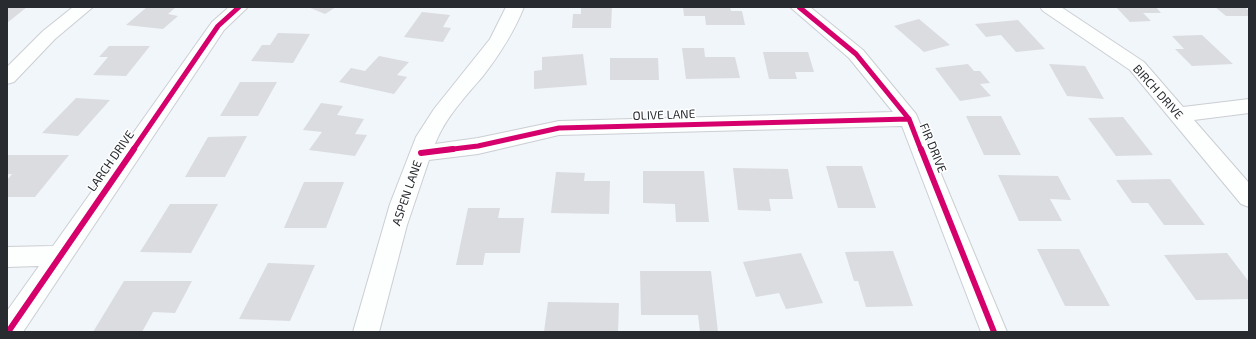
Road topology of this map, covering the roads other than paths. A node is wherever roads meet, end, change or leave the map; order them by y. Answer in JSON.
{"nodes":[{"id":1,"x":84,"y":7,"type":"edge"},
{"id":2,"x":239,"y":7,"type":"edge"},
{"id":3,"x":515,"y":7,"type":"edge"},
{"id":4,"x":799,"y":7,"type":"edge"},
{"id":5,"x":1049,"y":7,"type":"edge"},
{"id":6,"x":7,"y":78,"type":"edge"},
{"id":7,"x":1249,"y":106,"type":"edge"},
{"id":8,"x":1178,"y":115,"type":"junction"},
{"id":9,"x":909,"y":119,"type":"junction"},
{"id":10,"x":421,"y":153,"type":"junction"},
{"id":11,"x":1249,"y":198,"type":"edge"},
{"id":12,"x":60,"y":256,"type":"junction"},
{"id":13,"x":7,"y":257,"type":"edge"},
{"id":14,"x":8,"y":332,"type":"edge"},
{"id":15,"x":366,"y":332,"type":"edge"},
{"id":16,"x":994,"y":332,"type":"edge"}],
"edges":[{"from":1,"to":6,"type":"street"},
{"from":2,"to":12,"type":"street","name":"LARCH DRIVE"},
{"from":3,"to":10,"type":"street","name":"ASPEN LANE"},
{"from":4,"to":9,"type":"street","name":"FIR DRIVE"},
{"from":5,"to":8,"type":"street","name":"BIRCH DRIVE"},
{"from":7,"to":8,"type":"street"},
{"from":8,"to":11,"type":"street","name":"BIRCH DRIVE"},
{"from":9,"to":10,"type":"street","name":"OLIVE LANE"},
{"from":9,"to":16,"type":"street","name":"FIR DRIVE"},
{"from":10,"to":15,"type":"street","name":"ASPEN LANE"},
{"from":12,"to":13,"type":"street"},
{"from":12,"to":14,"type":"street","name":"LARCH DRIVE"}]}
